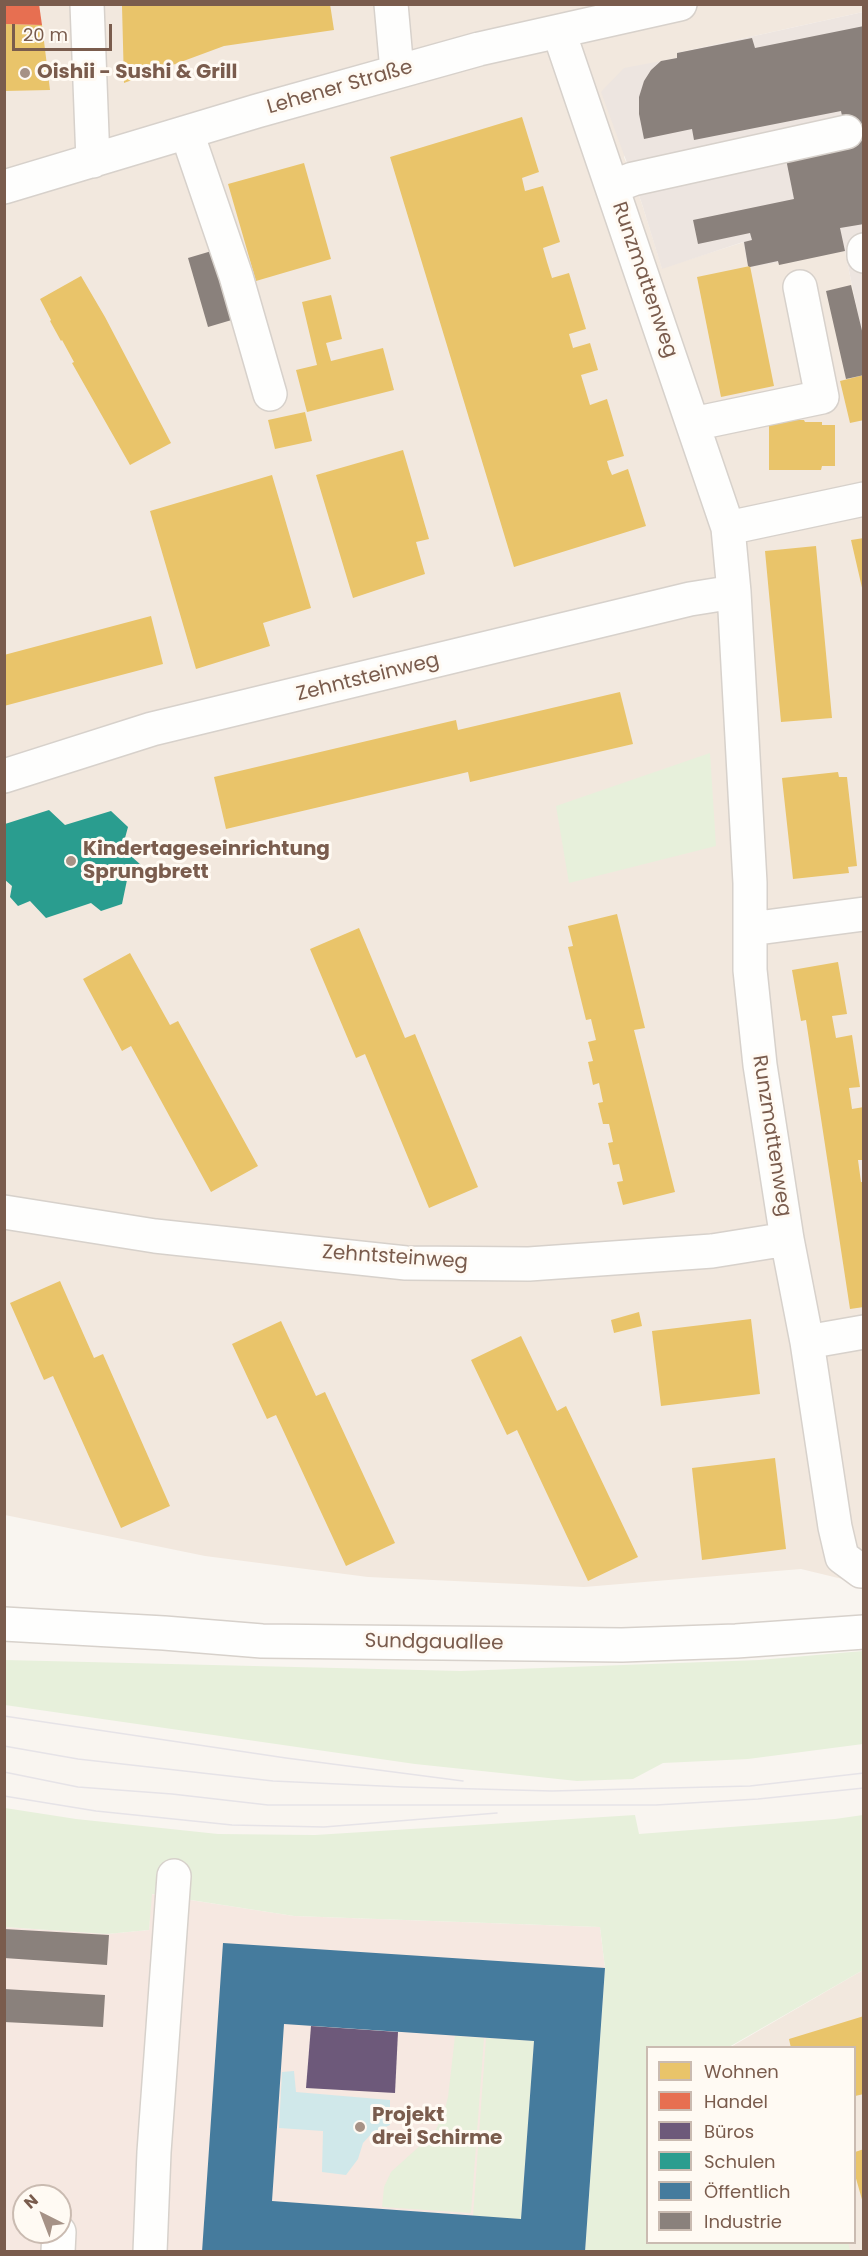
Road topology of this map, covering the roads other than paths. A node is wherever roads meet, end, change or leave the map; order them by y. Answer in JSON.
{"nodes":[{"id":1,"x":87,"y":4,"type":"edge"},
{"id":2,"x":391,"y":4,"type":"edge"},
{"id":3,"x":680,"y":4,"type":"edge"},
{"id":4,"x":559,"y":32,"type":"junction"},
{"id":5,"x":397,"y":71,"type":"junction"},
{"id":6,"x":846,"y":132,"type":"dead end"},
{"id":7,"x":187,"y":133,"type":"junction"},
{"id":8,"x":93,"y":161,"type":"junction"},
{"id":9,"x":4,"y":187,"type":"edge"},
{"id":10,"x":612,"y":187,"type":"junction"},
{"id":11,"x":864,"y":250,"type":"edge"},
{"id":12,"x":864,"y":255,"type":"edge"},
{"id":13,"x":800,"y":287,"type":"dead end"},
{"id":14,"x":270,"y":394,"type":"dead end"},
{"id":15,"x":693,"y":424,"type":"junction"},
{"id":16,"x":864,"y":499,"type":"edge"},
{"id":17,"x":728,"y":528,"type":"junction"},
{"id":18,"x":734,"y":592,"type":"junction"},
{"id":19,"x":4,"y":776,"type":"edge"},
{"id":20,"x":864,"y":914,"type":"edge"},
{"id":21,"x":750,"y":929,"type":"junction"},
{"id":22,"x":4,"y":1212,"type":"edge"},
{"id":23,"x":787,"y":1239,"type":"junction"},
{"id":24,"x":864,"y":1332,"type":"edge"},
{"id":25,"x":807,"y":1342,"type":"junction"},
{"id":26,"x":864,"y":1571,"type":"edge"},
{"id":27,"x":4,"y":1624,"type":"edge"},
{"id":28,"x":864,"y":1632,"type":"edge"},
{"id":29,"x":174,"y":1876,"type":"dead end"},
{"id":30,"x":150,"y":2252,"type":"edge"}],
"edges":[{"from":1,"to":8,"type":"street"},
{"from":2,"to":5,"type":"street"},
{"from":3,"to":4,"type":"street","name":"Lehener Straße"},
{"from":4,"to":5,"type":"street","name":"Lehener Straße"},
{"from":4,"to":10,"type":"street","name":"Runzmattenweg"},
{"from":5,"to":7,"type":"street","name":"Lehener Straße"},
{"from":6,"to":10,"type":"street"},
{"from":7,"to":8,"type":"street","name":"Lehener Straße"},
{"from":7,"to":14,"type":"street"},
{"from":8,"to":9,"type":"street","name":"Lehener Straße"},
{"from":10,"to":15,"type":"street","name":"Runzmattenweg"},
{"from":11,"to":12,"type":"street"},
{"from":13,"to":15,"type":"street"},
{"from":15,"to":17,"type":"street","name":"Runzmattenweg"},
{"from":16,"to":17,"type":"street"},
{"from":17,"to":18,"type":"street","name":"Runzmattenweg"},
{"from":18,"to":19,"type":"street","name":"Zehntsteinweg"},
{"from":18,"to":21,"type":"street","name":"Runzmattenweg"},
{"from":20,"to":21,"type":"street"},
{"from":21,"to":23,"type":"street","name":"Runzmattenweg"},
{"from":22,"to":23,"type":"street","name":"Zehntsteinweg"},
{"from":23,"to":25,"type":"street","name":"Runzmattenweg"},
{"from":24,"to":25,"type":"street"},
{"from":25,"to":26,"type":"street","name":"Runzmattenweg"},
{"from":27,"to":28,"type":"street","name":"Sundgauallee"},
{"from":29,"to":30,"type":"street"}]}
